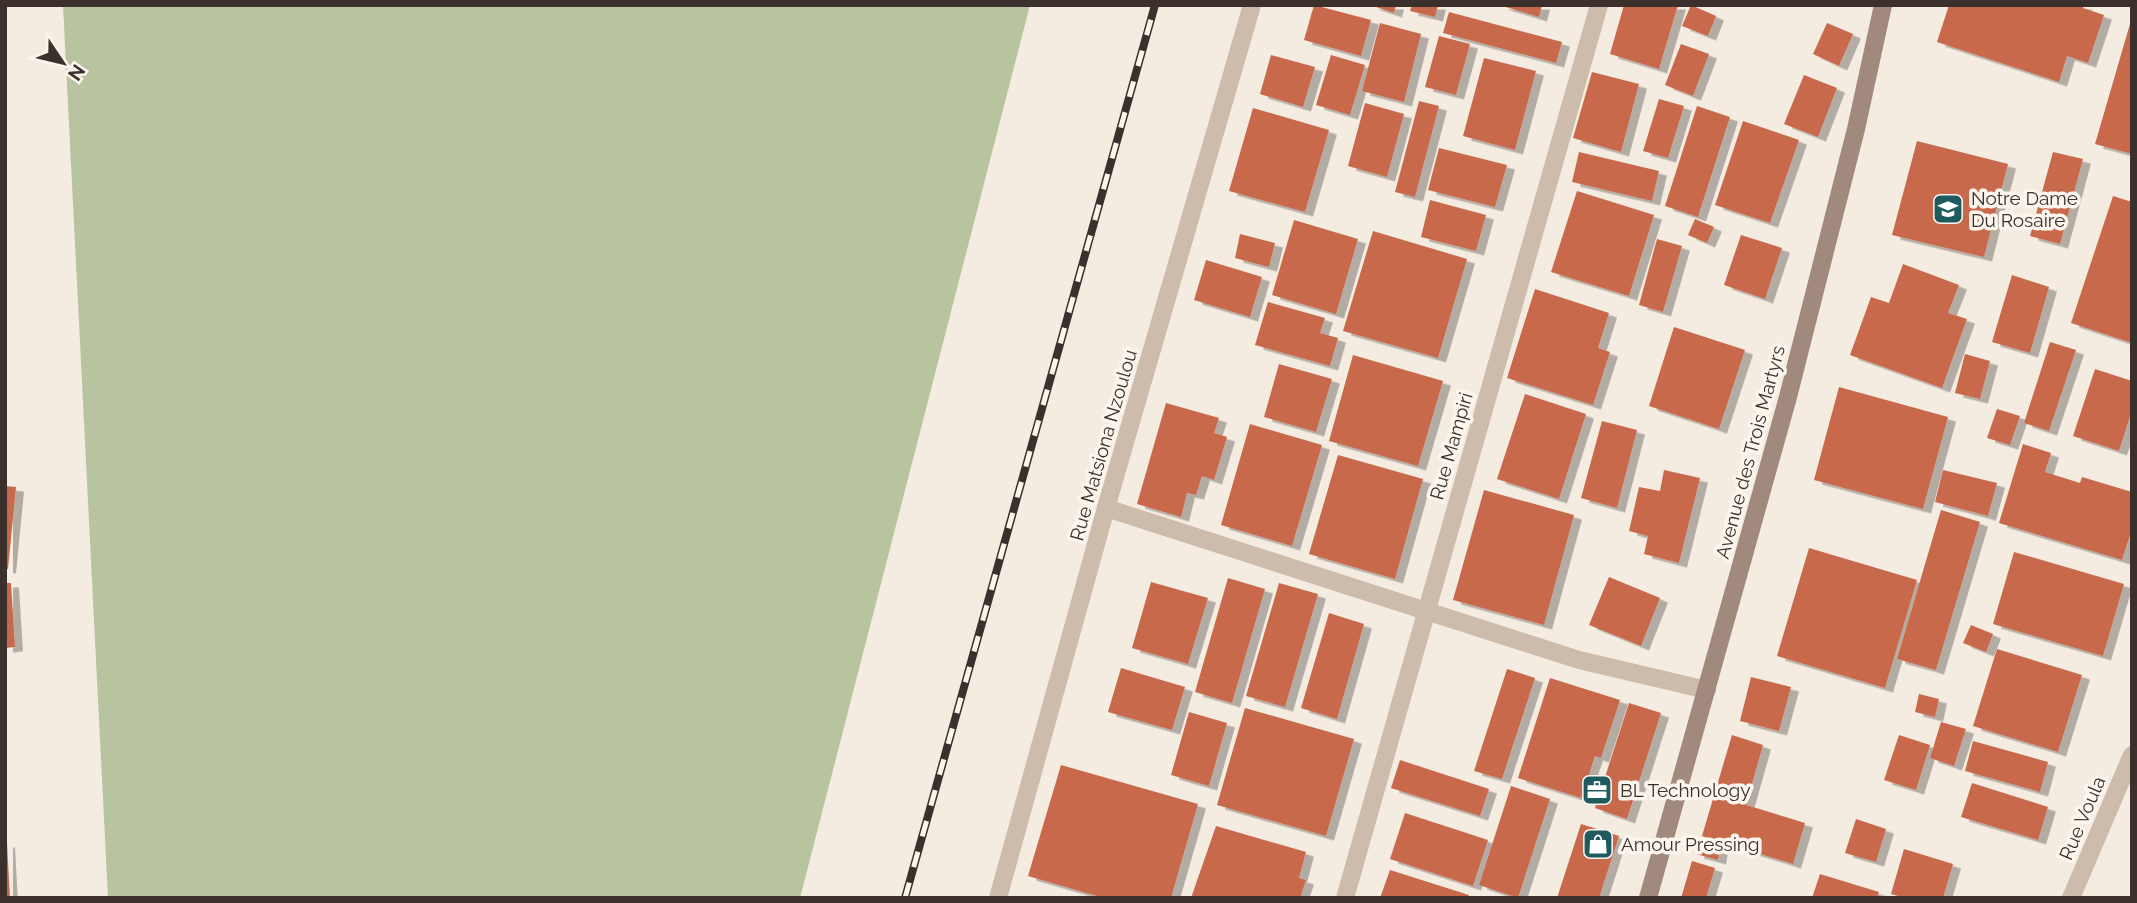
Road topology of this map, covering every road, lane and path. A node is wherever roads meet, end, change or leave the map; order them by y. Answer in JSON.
{"nodes":[{"id":1,"x":1252,"y":5,"type":"edge"},
{"id":2,"x":1599,"y":5,"type":"edge"},
{"id":3,"x":1883,"y":8,"type":"edge"},
{"id":4,"x":1106,"y":508,"type":"junction"},
{"id":5,"x":1426,"y":610,"type":"junction"},
{"id":6,"x":1707,"y":690,"type":"junction"},
{"id":7,"x":2132,"y":755,"type":"edge"},
{"id":8,"x":998,"y":898,"type":"edge"},
{"id":9,"x":1345,"y":898,"type":"edge"},
{"id":10,"x":1648,"y":898,"type":"edge"},
{"id":11,"x":2071,"y":898,"type":"edge"}],
"edges":[{"from":1,"to":4,"type":"street","name":"Rue Matsiona Nzoulou"},
{"from":2,"to":5,"type":"street","name":"Rue Mampiri"},
{"from":3,"to":6,"type":"main road","name":"Avenue des Trois Martyrs"},
{"from":4,"to":5,"type":"street"},
{"from":4,"to":8,"type":"street","name":"Rue Matsiona Nzoulou"},
{"from":5,"to":6,"type":"street"},
{"from":5,"to":9,"type":"street","name":"Rue Mampiri"},
{"from":6,"to":10,"type":"main road","name":"Avenue des Trois Martyrs"},
{"from":7,"to":11,"type":"street","name":"Rue Voula"}]}
